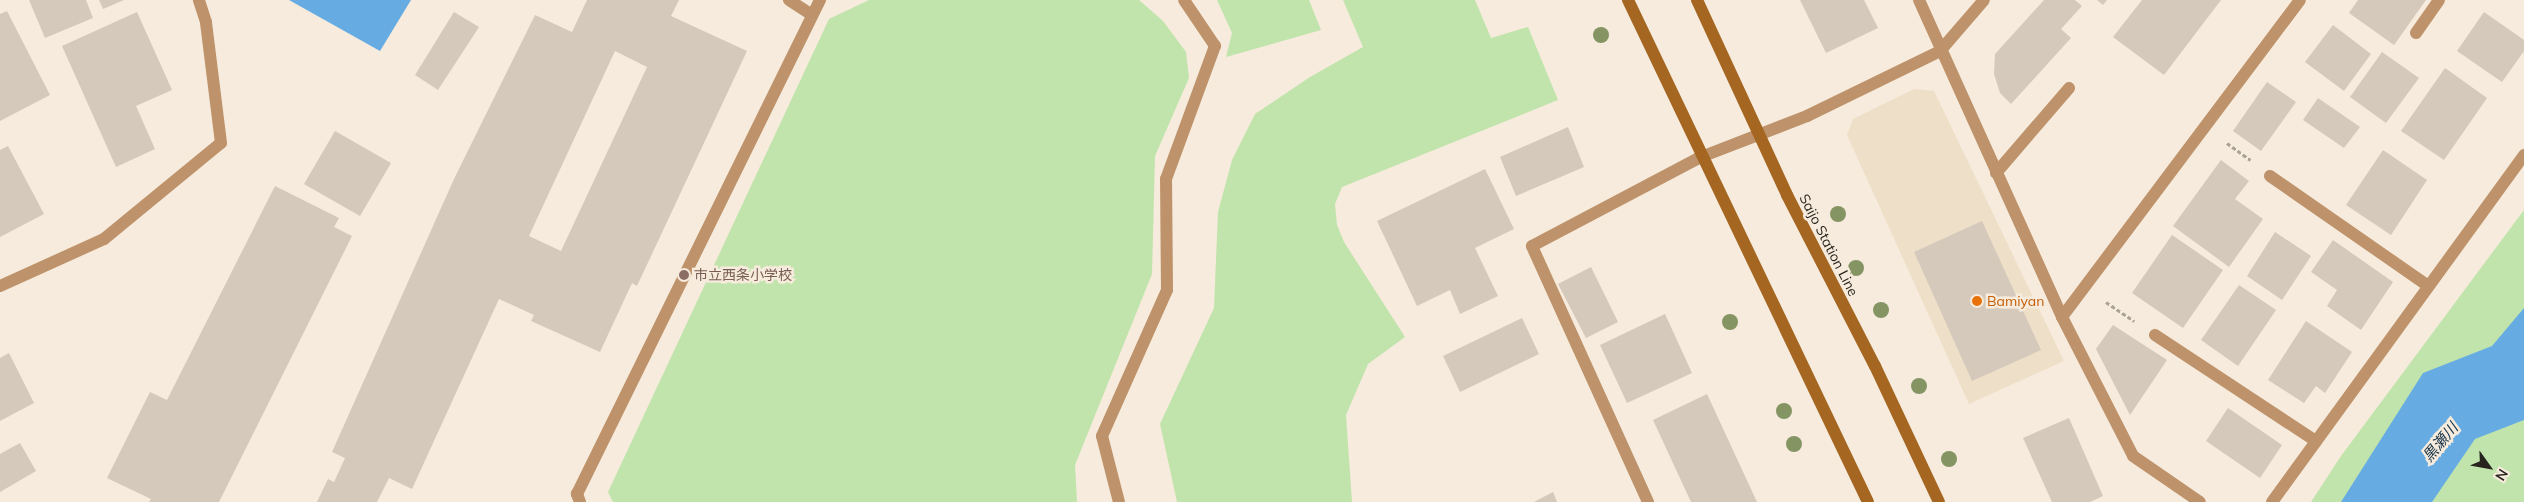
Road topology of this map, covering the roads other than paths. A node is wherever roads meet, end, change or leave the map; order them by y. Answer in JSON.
{"nodes":[{"id":1,"x":199,"y":0,"type":"edge"},
{"id":2,"x":788,"y":0,"type":"edge"},
{"id":3,"x":820,"y":0,"type":"edge"},
{"id":4,"x":1184,"y":0,"type":"edge"},
{"id":5,"x":1628,"y":0,"type":"edge"},
{"id":6,"x":1697,"y":0,"type":"edge"},
{"id":7,"x":1919,"y":0,"type":"edge"},
{"id":8,"x":1984,"y":0,"type":"edge"},
{"id":9,"x":2300,"y":0,"type":"edge"},
{"id":10,"x":2439,"y":0,"type":"edge"},
{"id":11,"x":812,"y":15,"type":"junction"},
{"id":12,"x":2416,"y":33,"type":"dead end"},
{"id":13,"x":1940,"y":50,"type":"junction"},
{"id":14,"x":2069,"y":88,"type":"dead end"},
{"id":15,"x":1758,"y":134,"type":"junction"},
{"id":16,"x":2524,"y":155,"type":"edge"},
{"id":17,"x":1702,"y":157,"type":"junction"},
{"id":18,"x":1996,"y":173,"type":"junction"},
{"id":19,"x":2270,"y":176,"type":"road end"},
{"id":20,"x":2427,"y":285,"type":"junction"},
{"id":21,"x":0,"y":286,"type":"edge"},
{"id":22,"x":2062,"y":317,"type":"junction"},
{"id":23,"x":2155,"y":335,"type":"road end"},
{"id":24,"x":2316,"y":441,"type":"junction"},
{"id":25,"x":580,"y":502,"type":"edge"},
{"id":26,"x":1119,"y":502,"type":"edge"},
{"id":27,"x":1648,"y":502,"type":"edge"},
{"id":28,"x":1868,"y":502,"type":"edge"},
{"id":29,"x":1938,"y":502,"type":"edge"},
{"id":30,"x":2200,"y":502,"type":"edge"},
{"id":31,"x":2272,"y":502,"type":"edge"}],
"edges":[{"from":1,"to":21,"type":"street"},
{"from":2,"to":11,"type":"street"},
{"from":3,"to":11,"type":"street"},
{"from":4,"to":26,"type":"street"},
{"from":5,"to":17,"type":"main road"},
{"from":6,"to":15,"type":"main road","name":"Saijo Station Line"},
{"from":7,"to":13,"type":"street"},
{"from":8,"to":13,"type":"street"},
{"from":9,"to":22,"type":"street"},
{"from":10,"to":12,"type":"street"},
{"from":11,"to":25,"type":"street"},
{"from":13,"to":15,"type":"street"},
{"from":13,"to":18,"type":"street"},
{"from":14,"to":18,"type":"street"},
{"from":15,"to":17,"type":"street"},
{"from":15,"to":29,"type":"main road","name":"Saijo Station Line"},
{"from":16,"to":20,"type":"street"},
{"from":17,"to":27,"type":"street"},
{"from":17,"to":28,"type":"main road"},
{"from":18,"to":22,"type":"street"},
{"from":19,"to":20,"type":"street"},
{"from":20,"to":24,"type":"street"},
{"from":22,"to":30,"type":"street"},
{"from":23,"to":24,"type":"street"},
{"from":24,"to":31,"type":"street"}]}
